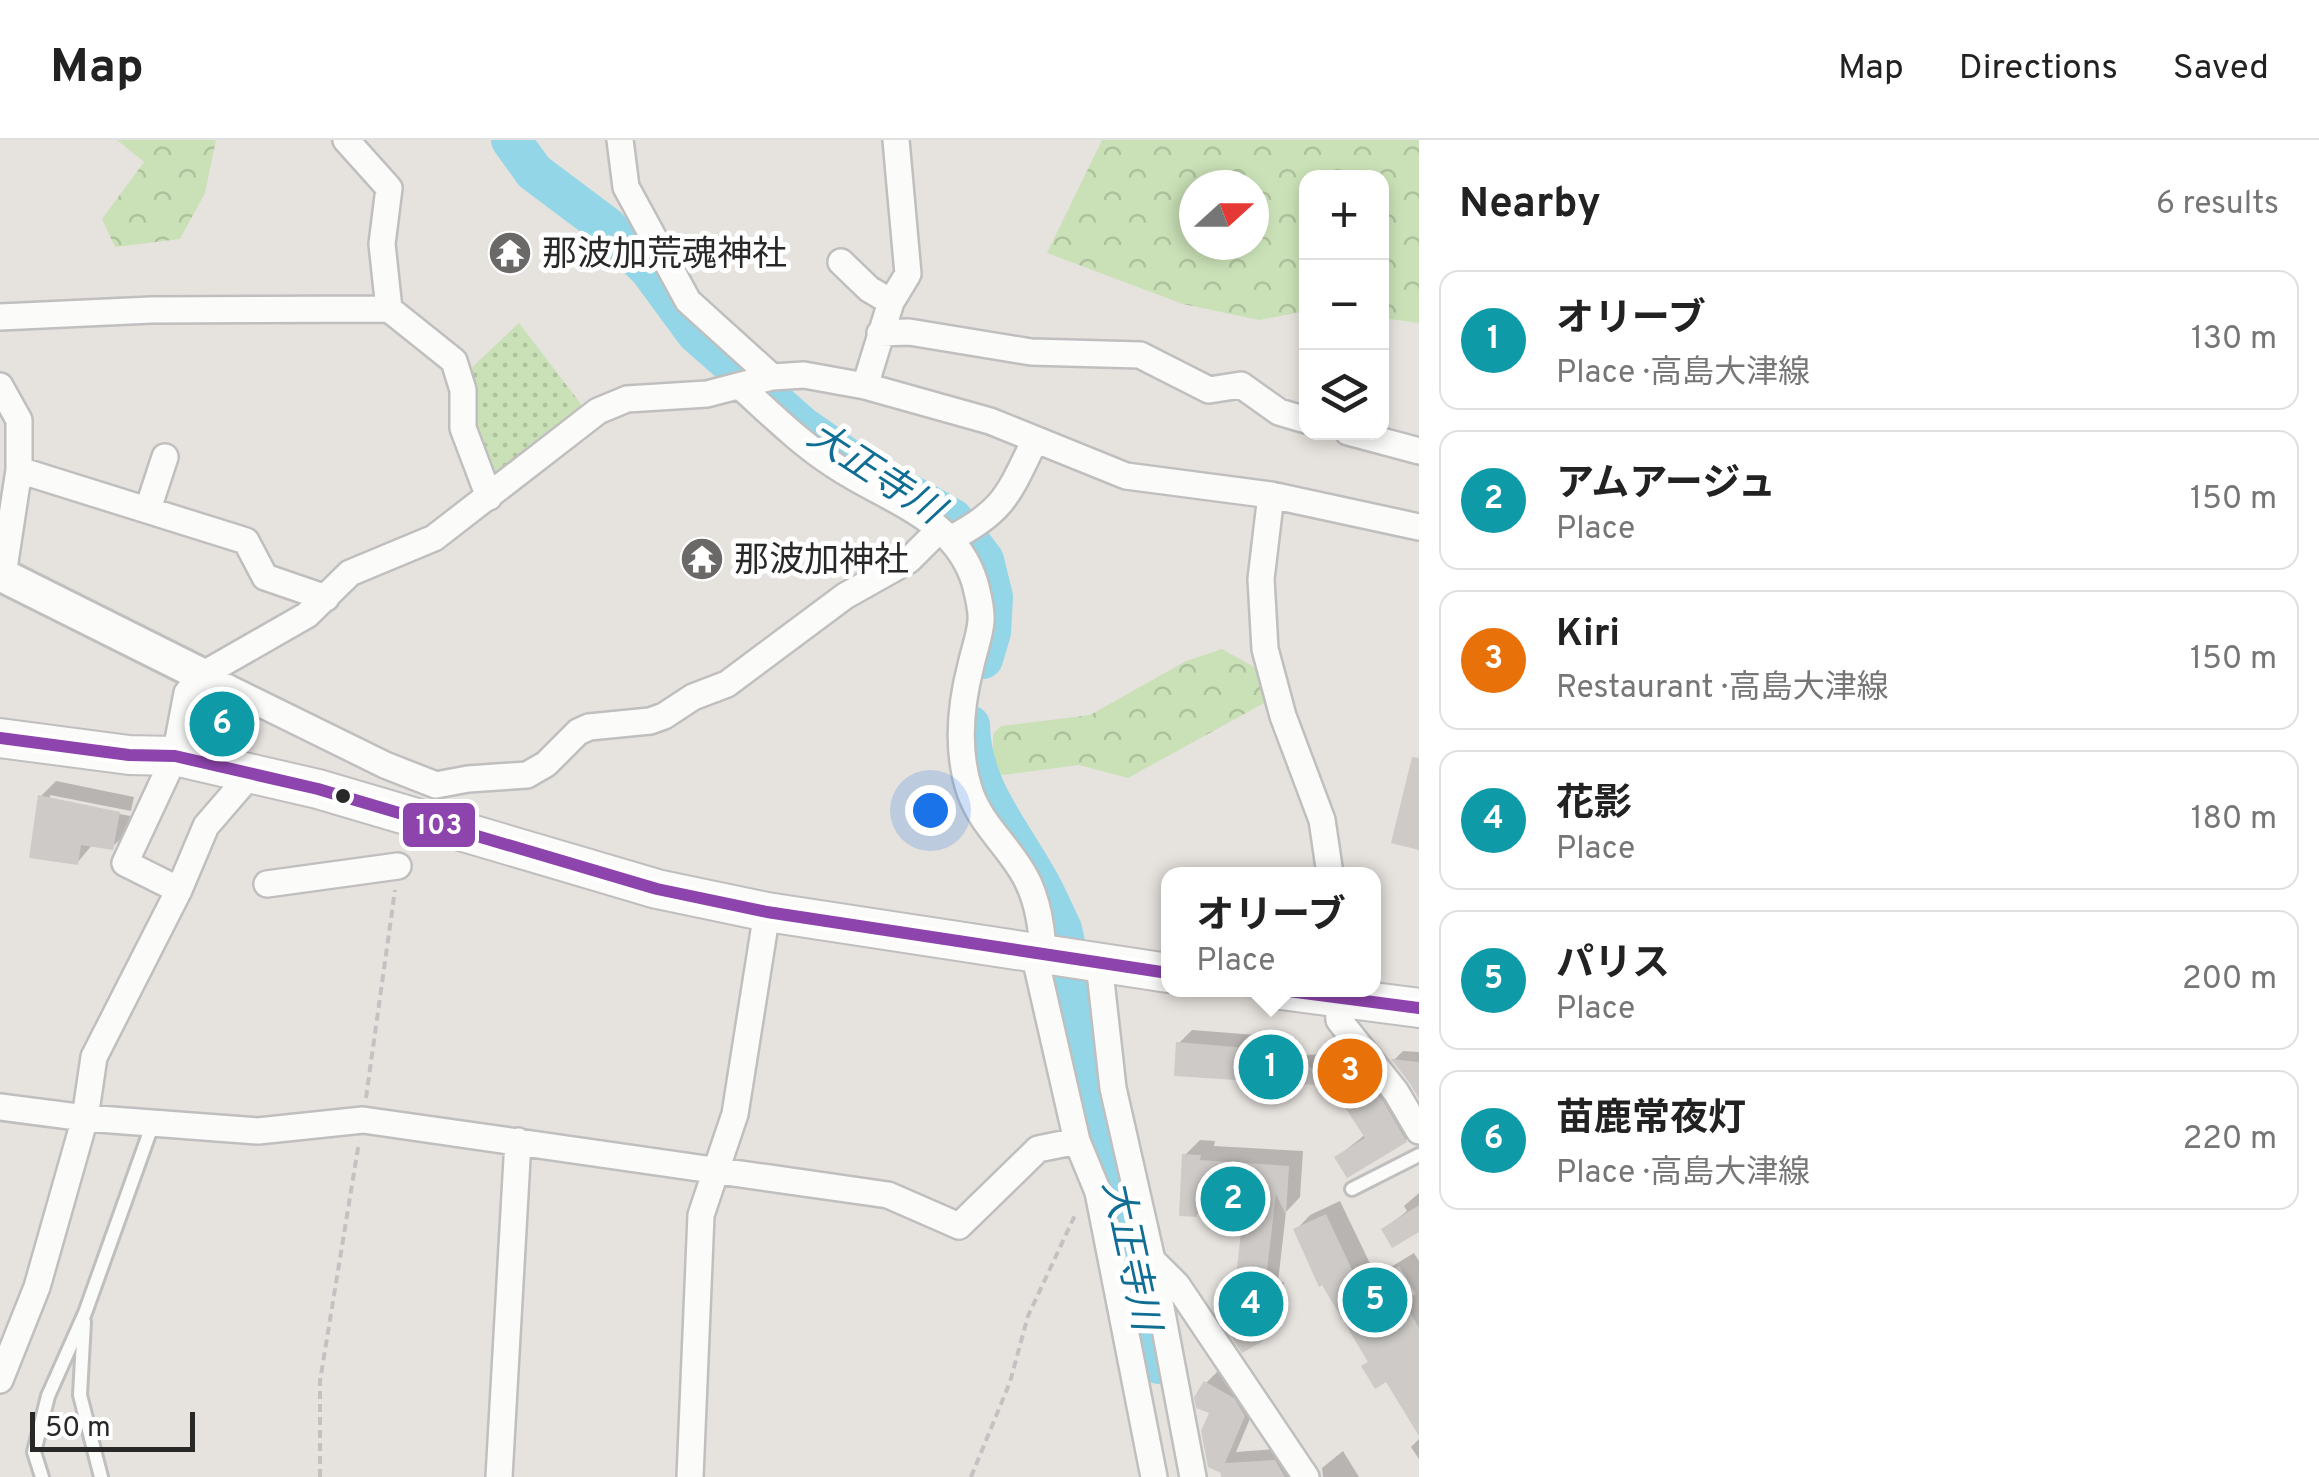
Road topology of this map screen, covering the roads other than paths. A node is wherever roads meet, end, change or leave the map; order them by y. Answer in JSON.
{"nodes":[{"id":1,"x":346,"y":140,"type":"edge"},
{"id":2,"x":620,"y":140,"type":"edge"},
{"id":3,"x":896,"y":140,"type":"edge"},
{"id":4,"x":841,"y":262,"type":"dead end"},
{"id":5,"x":891,"y":302,"type":"junction"},
{"id":6,"x":389,"y":309,"type":"junction"},
{"id":7,"x":0,"y":318,"type":"edge"},
{"id":8,"x":0,"y":329,"type":"edge"},
{"id":9,"x":880,"y":333,"type":"junction"},
{"id":10,"x":756,"y":383,"type":"junction"},
{"id":11,"x":0,"y":386,"type":"edge"},
{"id":12,"x":865,"y":386,"type":"junction"},
{"id":13,"x":1299,"y":418,"type":"edge"},
{"id":14,"x":1035,"y":440,"type":"junction"},
{"id":15,"x":1376,"y":440,"type":"edge"},
{"id":16,"x":1419,"y":452,"type":"edge"},
{"id":17,"x":164,"y":457,"type":"dead end"},
{"id":18,"x":19,"y":470,"type":"junction"},
{"id":19,"x":1271,"y":495,"type":"junction"},
{"id":20,"x":490,"y":497,"type":"junction"},
{"id":21,"x":148,"y":509,"type":"junction"},
{"id":22,"x":1419,"y":527,"type":"edge"},
{"id":23,"x":955,"y":533,"type":"junction"},
{"id":24,"x":1,"y":575,"type":"edge"},
{"id":25,"x":326,"y":598,"type":"junction"},
{"id":26,"x":202,"y":675,"type":"junction"},
{"id":27,"x":0,"y":738,"type":"edge"},
{"id":28,"x":175,"y":756,"type":"junction"},
{"id":29,"x":250,"y":775,"type":"junction"},
{"id":30,"x":398,"y":866,"type":"road end"},
{"id":31,"x":1329,"y":867,"type":"edge"},
{"id":32,"x":267,"y":884,"type":"dead end"},
{"id":33,"x":179,"y":890,"type":"junction"},
{"id":34,"x":767,"y":912,"type":"junction"},
{"id":35,"x":1062,"y":957,"type":"junction"},
{"id":36,"x":1161,"y":972,"type":"edge"},
{"id":37,"x":1337,"y":997,"type":"edge"},
{"id":38,"x":1355,"y":997,"type":"edge"},
{"id":39,"x":1419,"y":1008,"type":"edge"},
{"id":40,"x":0,"y":1107,"type":"edge"},
{"id":41,"x":85,"y":1118,"type":"junction"},
{"id":42,"x":153,"y":1123,"type":"junction"},
{"id":43,"x":1419,"y":1131,"type":"edge"},
{"id":44,"x":1078,"y":1141,"type":"junction"},
{"id":45,"x":518,"y":1142,"type":"junction"},
{"id":46,"x":1419,"y":1155,"type":"edge"},
{"id":47,"x":715,"y":1168,"type":"junction"},
{"id":48,"x":1352,"y":1189,"type":"dead end"},
{"id":49,"x":1152,"y":1260,"type":"junction"},
{"id":50,"x":85,"y":1313,"type":"junction"},
{"id":51,"x":0,"y":1380,"type":"edge"},
{"id":52,"x":42,"y":1477,"type":"edge"},
{"id":53,"x":101,"y":1477,"type":"edge"},
{"id":54,"x":499,"y":1477,"type":"edge"},
{"id":55,"x":690,"y":1477,"type":"edge"},
{"id":56,"x":1154,"y":1477,"type":"edge"},
{"id":57,"x":1193,"y":1477,"type":"edge"},
{"id":58,"x":1306,"y":1477,"type":"edge"}],
"edges":[{"from":1,"to":6,"type":"street"},
{"from":2,"to":10,"type":"street"},
{"from":3,"to":5,"type":"street"},
{"from":4,"to":5,"type":"street"},
{"from":5,"to":9,"type":"street"},
{"from":6,"to":7,"type":"street"},
{"from":6,"to":20,"type":"street"},
{"from":7,"to":8,"type":"street"},
{"from":9,"to":12,"type":"street"},
{"from":9,"to":13,"type":"street"},
{"from":10,"to":12,"type":"street"},
{"from":10,"to":20,"type":"street"},
{"from":10,"to":23,"type":"street"},
{"from":11,"to":18,"type":"street"},
{"from":12,"to":14,"type":"street"},
{"from":14,"to":19,"type":"street"},
{"from":14,"to":23,"type":"street"},
{"from":15,"to":16,"type":"street"},
{"from":17,"to":21,"type":"street"},
{"from":18,"to":21,"type":"street"},
{"from":18,"to":24,"type":"street"},
{"from":19,"to":22,"type":"street"},
{"from":19,"to":31,"type":"street"},
{"from":20,"to":25,"type":"street"},
{"from":21,"to":25,"type":"street"},
{"from":23,"to":26,"type":"street"},
{"from":23,"to":35,"type":"street"},
{"from":24,"to":26,"type":"street"},
{"from":25,"to":26,"type":"street"},
{"from":26,"to":28,"type":"street"},
{"from":27,"to":28,"type":"main road"},
{"from":28,"to":29,"type":"main road"},
{"from":28,"to":33,"type":"street"},
{"from":29,"to":33,"type":"street"},
{"from":29,"to":34,"type":"main road"},
{"from":30,"to":32,"type":"street"},
{"from":33,"to":41,"type":"street"},
{"from":34,"to":35,"type":"main road"},
{"from":34,"to":47,"type":"street"},
{"from":35,"to":36,"type":"main road"},
{"from":35,"to":44,"type":"street"},
{"from":35,"to":49,"type":"street"},
{"from":37,"to":43,"type":"street"},
{"from":38,"to":39,"type":"main road"},
{"from":40,"to":41,"type":"street"},
{"from":41,"to":42,"type":"street"},
{"from":41,"to":51,"type":"street"},
{"from":42,"to":45,"type":"street"},
{"from":42,"to":50,"type":"lane"},
{"from":44,"to":47,"type":"street"},
{"from":44,"to":56,"type":"street"},
{"from":45,"to":47,"type":"street"},
{"from":45,"to":54,"type":"street"},
{"from":46,"to":48,"type":"lane"},
{"from":47,"to":55,"type":"street"},
{"from":49,"to":57,"type":"street"},
{"from":49,"to":58,"type":"street"},
{"from":50,"to":52,"type":"lane"},
{"from":50,"to":53,"type":"lane"}]}
